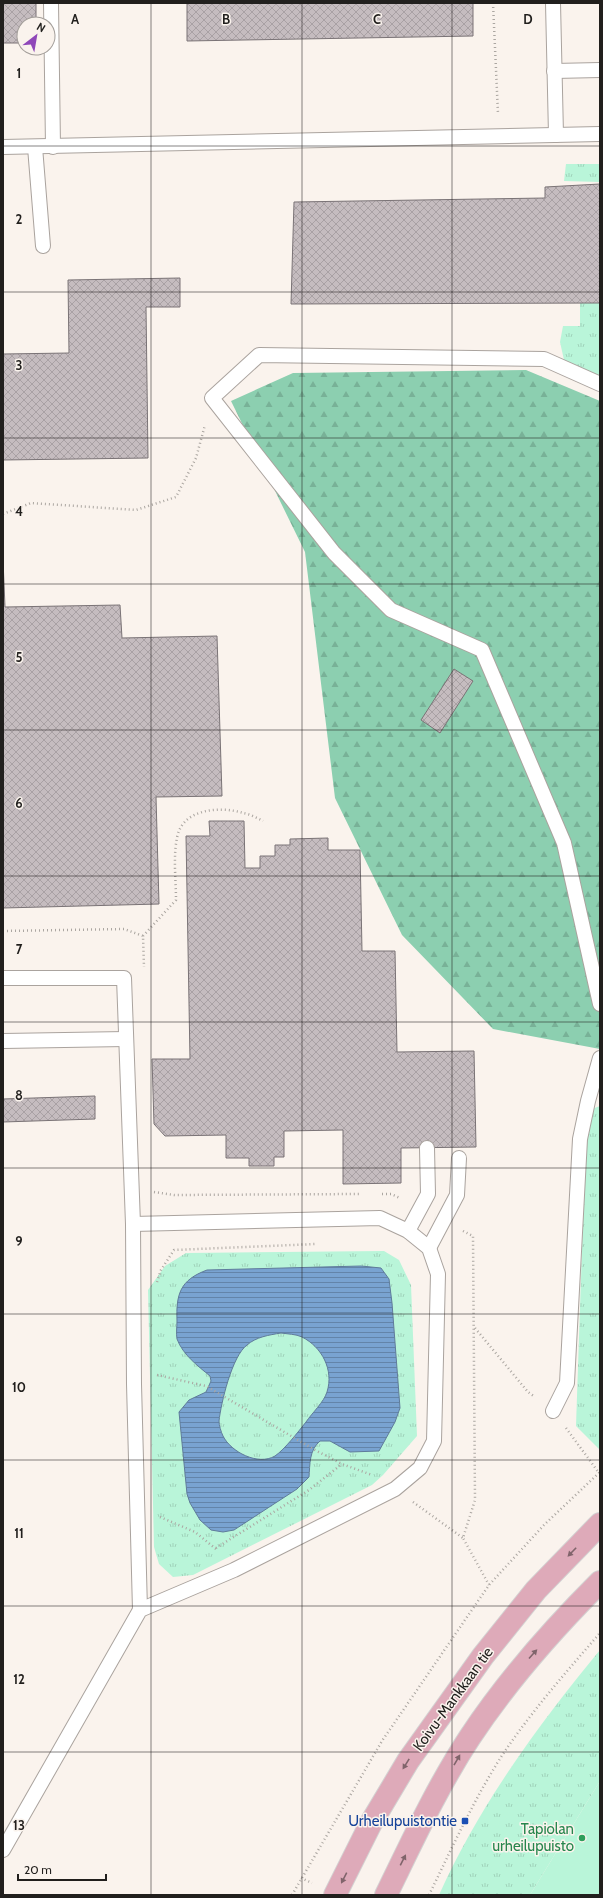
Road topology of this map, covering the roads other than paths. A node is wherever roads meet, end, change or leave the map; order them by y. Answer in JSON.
{"nodes":[{"id":1,"x":51,"y":3,"type":"edge"},
{"id":2,"x":553,"y":3,"type":"edge"},
{"id":3,"x":600,"y":70,"type":"edge"},
{"id":4,"x":554,"y":71,"type":"junction"},
{"id":5,"x":600,"y":134,"type":"edge"},
{"id":6,"x":556,"y":135,"type":"junction"},
{"id":7,"x":35,"y":147,"type":"junction"},
{"id":8,"x":53,"y":147,"type":"junction"},
{"id":9,"x":3,"y":148,"type":"edge"},
{"id":10,"x":43,"y":246,"type":"dead end"},
{"id":11,"x":600,"y":384,"type":"edge"},
{"id":12,"x":3,"y":978,"type":"edge"},
{"id":13,"x":600,"y":1004,"type":"edge"},
{"id":14,"x":126,"y":1039,"type":"junction"},
{"id":15,"x":3,"y":1042,"type":"edge"},
{"id":16,"x":600,"y":1058,"type":"edge"},
{"id":17,"x":427,"y":1148,"type":"dead end"},
{"id":18,"x":459,"y":1158,"type":"dead end"},
{"id":19,"x":133,"y":1224,"type":"junction"},
{"id":20,"x":408,"y":1230,"type":"junction"},
{"id":21,"x":429,"y":1248,"type":"junction"},
{"id":22,"x":553,"y":1411,"type":"dead end"},
{"id":23,"x":600,"y":1524,"type":"edge"},
{"id":24,"x":600,"y":1582,"type":"edge"},
{"id":25,"x":140,"y":1610,"type":"junction"},
{"id":26,"x":3,"y":1850,"type":"edge"},
{"id":27,"x":335,"y":1895,"type":"edge"},
{"id":28,"x":386,"y":1895,"type":"edge"}],
"edges":[{"from":1,"to":8,"type":"lane"},
{"from":2,"to":4,"type":"lane"},
{"from":3,"to":4,"type":"lane"},
{"from":4,"to":6,"type":"lane"},
{"from":5,"to":6,"type":"lane"},
{"from":6,"to":8,"type":"lane"},
{"from":7,"to":8,"type":"lane"},
{"from":7,"to":9,"type":"lane"},
{"from":7,"to":10,"type":"lane"},
{"from":11,"to":13,"type":"lane"},
{"from":12,"to":14,"type":"lane"},
{"from":14,"to":15,"type":"lane"},
{"from":14,"to":19,"type":"lane"},
{"from":16,"to":22,"type":"lane"},
{"from":17,"to":20,"type":"lane"},
{"from":18,"to":21,"type":"lane"},
{"from":19,"to":20,"type":"lane"},
{"from":19,"to":25,"type":"lane"},
{"from":20,"to":21,"type":"lane"},
{"from":21,"to":25,"type":"lane"},
{"from":23,"to":27,"type":"main road","name":"Koivu-Mankkaan tie","one_way":true},
{"from":28,"to":24,"type":"main road","one_way":true},
{"from":25,"to":26,"type":"lane"}]}
